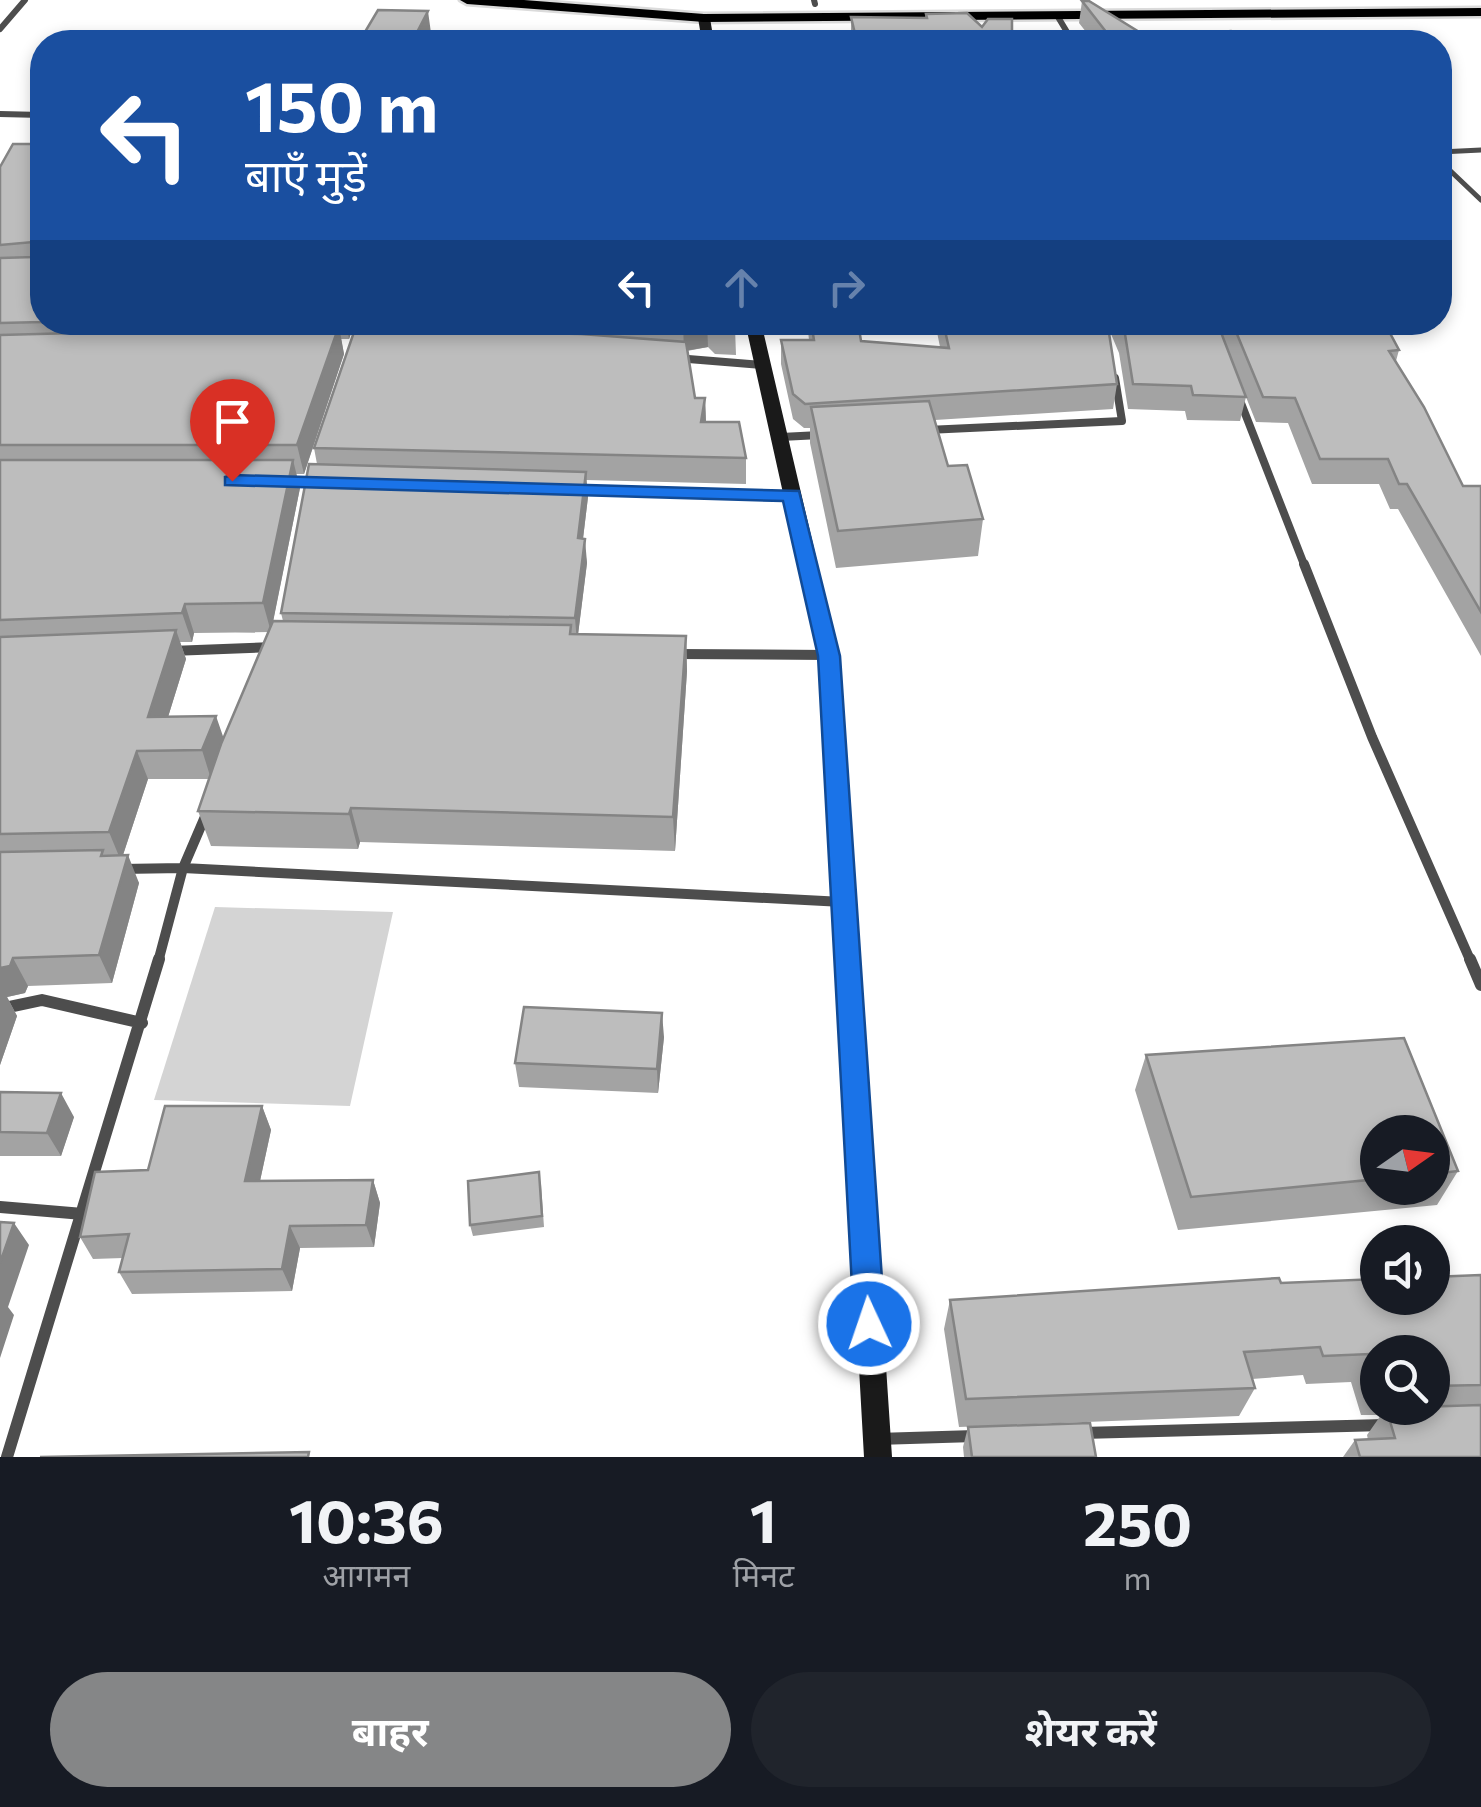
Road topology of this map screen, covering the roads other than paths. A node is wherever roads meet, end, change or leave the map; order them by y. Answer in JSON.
{"nodes":[{"id":1,"x":25,"y":0,"type":"edge"},
{"id":2,"x":467,"y":0,"type":"edge"},
{"id":3,"x":663,"y":0,"type":"edge"},
{"id":4,"x":1246,"y":0,"type":"edge"},
{"id":5,"x":814,"y":2,"type":"edge"},
{"id":6,"x":784,"y":11,"type":"junction"},
{"id":7,"x":1481,"y":12,"type":"edge"},
{"id":8,"x":1058,"y":17,"type":"junction"},
{"id":9,"x":704,"y":18,"type":"junction"},
{"id":10,"x":0,"y":29,"type":"edge"},
{"id":11,"x":706,"y":30,"type":"edge"},
{"id":12,"x":1066,"y":30,"type":"edge"},
{"id":13,"x":0,"y":114,"type":"edge"},
{"id":14,"x":30,"y":115,"type":"edge"},
{"id":15,"x":1481,"y":150,"type":"edge"},
{"id":16,"x":1452,"y":151,"type":"edge"},
{"id":17,"x":1452,"y":172,"type":"edge"},
{"id":18,"x":1481,"y":200,"type":"edge"},
{"id":19,"x":756,"y":335,"type":"edge"},
{"id":20,"x":662,"y":357,"type":"edge"},
{"id":21,"x":762,"y":365,"type":"junction"},
{"id":22,"x":1114,"y":371,"type":"edge"},
{"id":23,"x":1237,"y":394,"type":"edge"},
{"id":24,"x":914,"y":431,"type":"edge"},
{"id":25,"x":838,"y":434,"type":"edge"},
{"id":26,"x":781,"y":437,"type":"junction"},
{"id":27,"x":560,"y":488,"type":"edge"},
{"id":28,"x":792,"y":495,"type":"junction"},
{"id":29,"x":281,"y":628,"type":"edge"},
{"id":30,"x":278,"y":647,"type":"junction"},
{"id":31,"x":296,"y":647,"type":"edge"},
{"id":32,"x":158,"y":652,"type":"edge"},
{"id":33,"x":655,"y":654,"type":"edge"},
{"id":34,"x":829,"y":656,"type":"junction"},
{"id":35,"x":270,"y":664,"type":"edge"},
{"id":36,"x":212,"y":800,"type":"edge"},
{"id":37,"x":183,"y":868,"type":"junction"},
{"id":38,"x":110,"y":870,"type":"edge"},
{"id":39,"x":846,"y":902,"type":"junction"},
{"id":40,"x":1481,"y":985,"type":"edge"},
{"id":41,"x":0,"y":1008,"type":"edge"},
{"id":42,"x":142,"y":1022,"type":"junction"},
{"id":43,"x":0,"y":1207,"type":"edge"},
{"id":44,"x":83,"y":1214,"type":"junction"},
{"id":45,"x":1366,"y":1425,"type":"edge"},
{"id":46,"x":1071,"y":1433,"type":"edge"},
{"id":47,"x":993,"y":1436,"type":"edge"},
{"id":48,"x":877,"y":1448,"type":"edge"},
{"id":49,"x":7,"y":1457,"type":"edge"}],
"edges":[{"from":1,"to":10,"type":"street"},
{"from":2,"to":9,"type":"main road"},
{"from":3,"to":6,"type":"main road"},
{"from":4,"to":5,"type":"main road"},
{"from":5,"to":6,"type":"main road"},
{"from":6,"to":8,"type":"main road"},
{"from":6,"to":9,"type":"main road"},
{"from":7,"to":8,"type":"main road"},
{"from":8,"to":12,"type":"street"},
{"from":9,"to":11,"type":"street"},
{"from":13,"to":14,"type":"street"},
{"from":15,"to":16,"type":"lane"},
{"from":17,"to":18,"type":"lane"},
{"from":19,"to":21,"type":"street"},
{"from":20,"to":21,"type":"street"},
{"from":21,"to":26,"type":"street"},
{"from":22,"to":24,"type":"street"},
{"from":23,"to":40,"type":"street"},
{"from":25,"to":26,"type":"street"},
{"from":26,"to":28,"type":"street"},
{"from":27,"to":28,"type":"street"},
{"from":28,"to":34,"type":"street"},
{"from":29,"to":30,"type":"street"},
{"from":30,"to":31,"type":"street"},
{"from":30,"to":32,"type":"street"},
{"from":30,"to":35,"type":"street"},
{"from":33,"to":34,"type":"street"},
{"from":34,"to":39,"type":"street"},
{"from":36,"to":37,"type":"street"},
{"from":37,"to":38,"type":"street"},
{"from":37,"to":39,"type":"street"},
{"from":37,"to":42,"type":"street"},
{"from":39,"to":48,"type":"street"},
{"from":41,"to":42,"type":"street"},
{"from":42,"to":44,"type":"street"},
{"from":43,"to":44,"type":"street"},
{"from":44,"to":49,"type":"street"},
{"from":45,"to":46,"type":"street"},
{"from":47,"to":48,"type":"street"}]}
